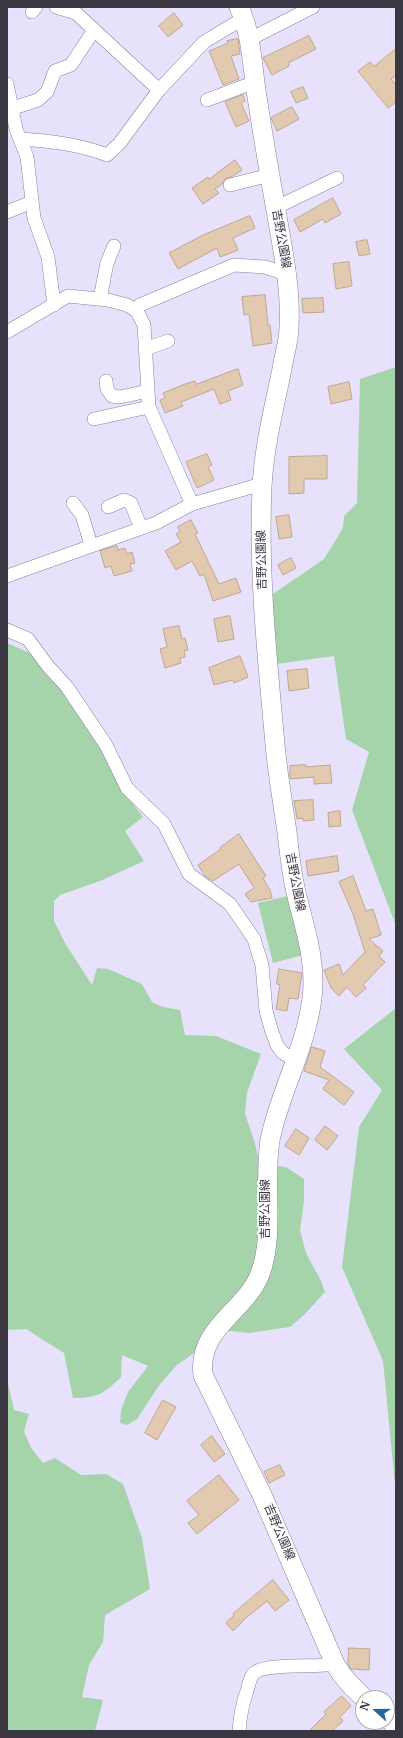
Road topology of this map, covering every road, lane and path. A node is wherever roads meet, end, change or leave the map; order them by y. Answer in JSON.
{"nodes":[{"id":1,"x":56,"y":7,"type":"edge"},
{"id":2,"x":313,"y":7,"type":"edge"},
{"id":3,"x":241,"y":12,"type":"edge"},
{"id":4,"x":94,"y":30,"type":"junction"},
{"id":5,"x":250,"y":39,"type":"junction"},
{"id":6,"x":254,"y":82,"type":"junction"},
{"id":7,"x":7,"y":84,"type":"edge"},
{"id":8,"x":159,"y":90,"type":"junction"},
{"id":9,"x":207,"y":100,"type":"dead end"},
{"id":10,"x":9,"y":109,"type":"edge"},
{"id":11,"x":20,"y":139,"type":"junction"},
{"id":12,"x":270,"y":175,"type":"junction"},
{"id":13,"x":336,"y":178,"type":"dead end"},
{"id":14,"x":230,"y":185,"type":"dead end"},
{"id":15,"x":32,"y":202,"type":"junction"},
{"id":16,"x":275,"y":208,"type":"junction"},
{"id":17,"x":7,"y":212,"type":"edge"},
{"id":18,"x":114,"y":246,"type":"dead end"},
{"id":19,"x":286,"y":274,"type":"junction"},
{"id":20,"x":100,"y":299,"type":"junction"},
{"id":21,"x":54,"y":305,"type":"junction"},
{"id":22,"x":135,"y":310,"type":"junction"},
{"id":23,"x":7,"y":332,"type":"edge"},
{"id":24,"x":168,"y":341,"type":"dead end"},
{"id":25,"x":145,"y":349,"type":"junction"},
{"id":26,"x":106,"y":381,"type":"dead end"},
{"id":27,"x":148,"y":391,"type":"junction"},
{"id":28,"x":149,"y":407,"type":"junction"},
{"id":29,"x":94,"y":419,"type":"dead end"},
{"id":30,"x":262,"y":484,"type":"junction"},
{"id":31,"x":73,"y":503,"type":"dead end"},
{"id":32,"x":192,"y":504,"type":"junction"},
{"id":33,"x":108,"y":507,"type":"dead end"},
{"id":34,"x":141,"y":528,"type":"junction"},
{"id":35,"x":91,"y":545,"type":"junction"},
{"id":36,"x":7,"y":576,"type":"edge"},
{"id":37,"x":7,"y":630,"type":"edge"},
{"id":38,"x":296,"y":1060,"type":"junction"},
{"id":39,"x":335,"y":1664,"type":"junction"},
{"id":40,"x":356,"y":1690,"type":"edge"},
{"id":41,"x":239,"y":1731,"type":"edge"}],
"edges":[{"from":1,"to":4,"type":"street"},
{"from":2,"to":5,"type":"street"},
{"from":3,"to":5,"type":"main road","name":"吉野公園線"},
{"from":3,"to":8,"type":"street"},
{"from":4,"to":8,"type":"street"},
{"from":4,"to":10,"type":"street"},
{"from":5,"to":6,"type":"main road","name":"吉野公園線"},
{"from":6,"to":9,"type":"street"},
{"from":6,"to":12,"type":"main road","name":"吉野公園線"},
{"from":7,"to":10,"type":"street"},
{"from":8,"to":11,"type":"street"},
{"from":10,"to":11,"type":"street"},
{"from":11,"to":15,"type":"street"},
{"from":12,"to":14,"type":"street"},
{"from":12,"to":16,"type":"main road","name":"吉野公園線"},
{"from":13,"to":16,"type":"street"},
{"from":15,"to":17,"type":"street"},
{"from":15,"to":21,"type":"street"},
{"from":16,"to":19,"type":"main road","name":"吉野公園線"},
{"from":18,"to":20,"type":"street"},
{"from":19,"to":22,"type":"street"},
{"from":19,"to":30,"type":"main road","name":"吉野公園線"},
{"from":20,"to":21,"type":"street"},
{"from":20,"to":22,"type":"street"},
{"from":21,"to":23,"type":"street"},
{"from":22,"to":25,"type":"street"},
{"from":24,"to":25,"type":"street"},
{"from":25,"to":27,"type":"street"},
{"from":26,"to":27,"type":"street"},
{"from":27,"to":28,"type":"street"},
{"from":28,"to":29,"type":"street"},
{"from":28,"to":32,"type":"street"},
{"from":30,"to":32,"type":"street"},
{"from":30,"to":38,"type":"main road","name":"吉野公園線"},
{"from":31,"to":35,"type":"street"},
{"from":32,"to":34,"type":"street"},
{"from":33,"to":34,"type":"street"},
{"from":34,"to":35,"type":"street"},
{"from":35,"to":36,"type":"street"},
{"from":37,"to":38,"type":"street"},
{"from":38,"to":39,"type":"main road","name":"吉野公園線"},
{"from":39,"to":40,"type":"main road","name":"吉野公園線"},
{"from":39,"to":41,"type":"street"}]}
